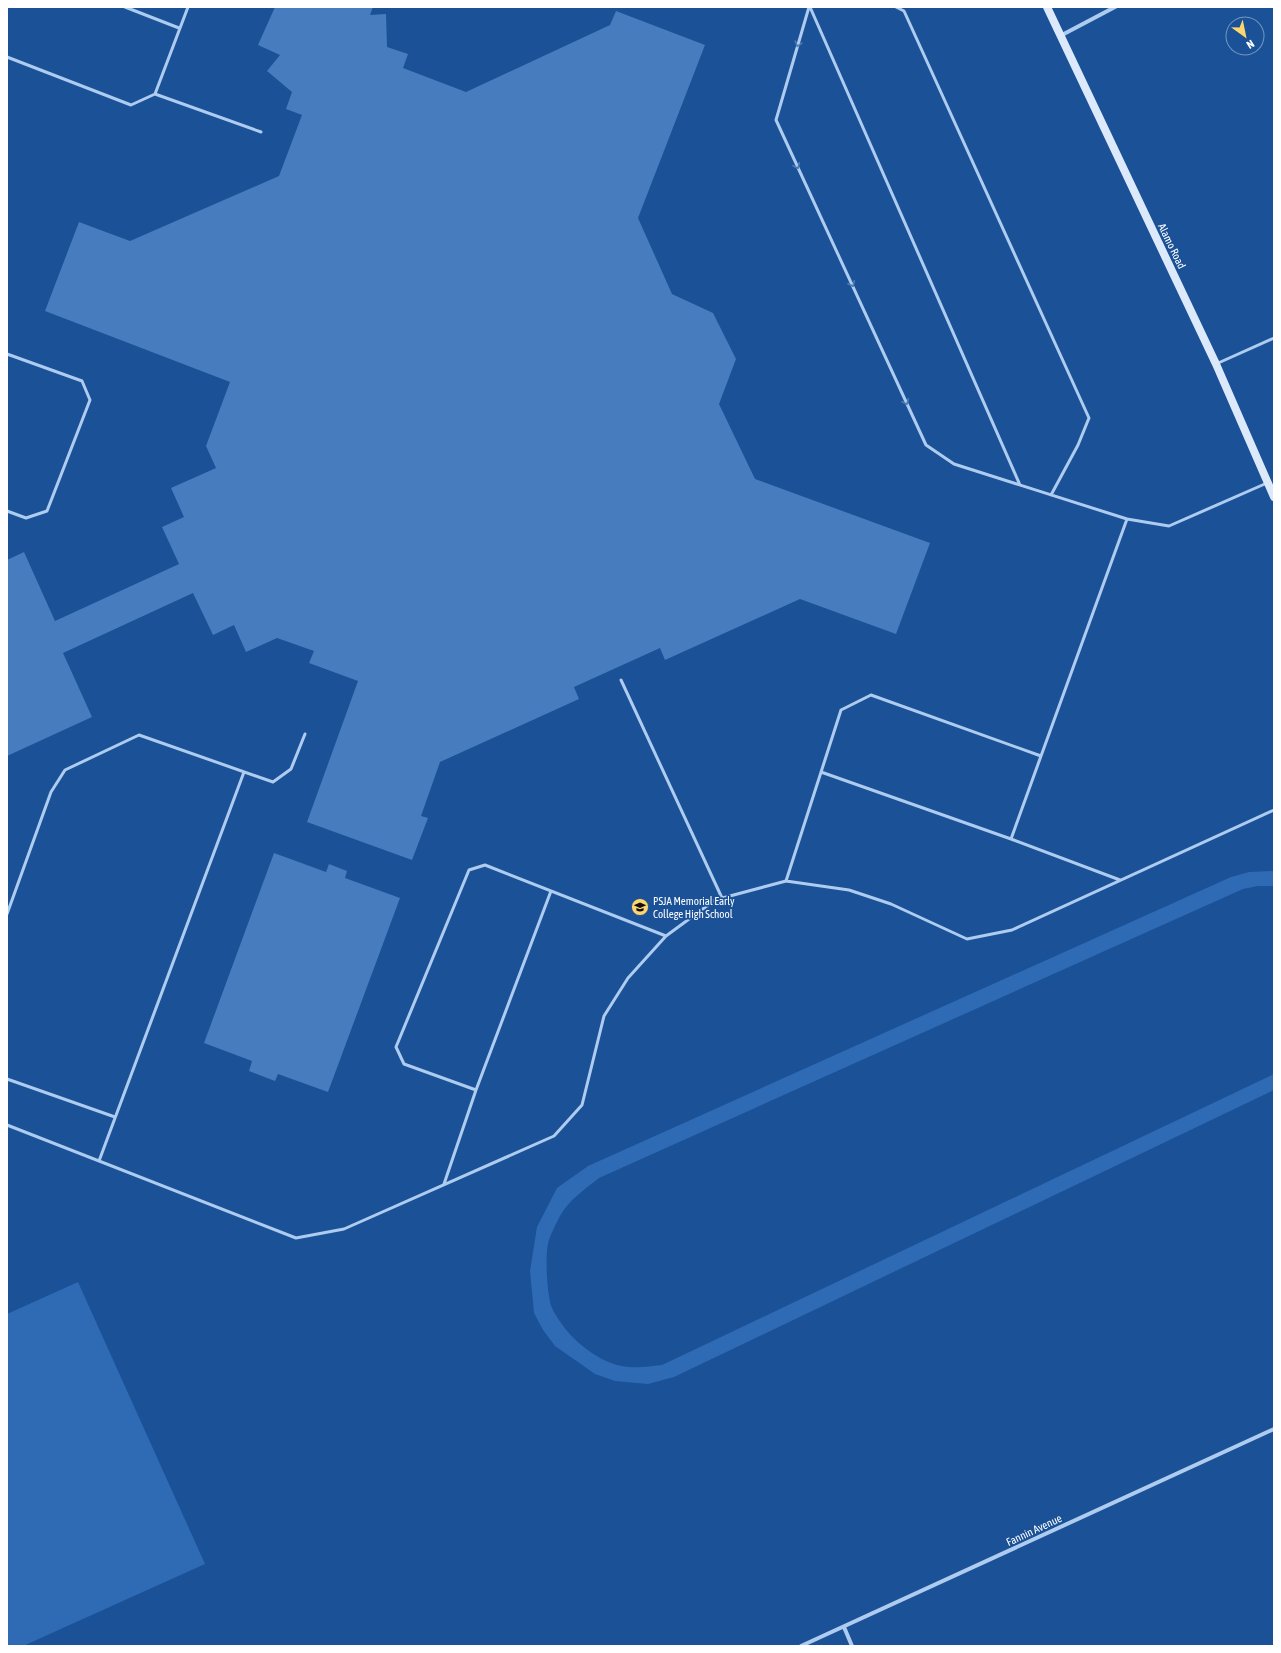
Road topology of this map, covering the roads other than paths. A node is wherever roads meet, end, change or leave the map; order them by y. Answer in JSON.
{"nodes":[{"id":1,"x":125,"y":7,"type":"edge"},
{"id":2,"x":188,"y":7,"type":"edge"},
{"id":3,"x":810,"y":7,"type":"edge"},
{"id":4,"x":896,"y":7,"type":"edge"},
{"id":5,"x":1047,"y":7,"type":"edge"},
{"id":6,"x":1114,"y":7,"type":"edge"},
{"id":7,"x":180,"y":28,"type":"junction"},
{"id":8,"x":1059,"y":36,"type":"junction"},
{"id":9,"x":7,"y":57,"type":"edge"},
{"id":10,"x":155,"y":94,"type":"junction"},
{"id":11,"x":261,"y":132,"type":"dead end"},
{"id":12,"x":1274,"y":338,"type":"edge"},
{"id":13,"x":7,"y":354,"type":"edge"},
{"id":14,"x":1216,"y":364,"type":"junction"},
{"id":15,"x":1268,"y":482,"type":"junction"},
{"id":16,"x":1020,"y":484,"type":"junction"},
{"id":17,"x":1051,"y":495,"type":"junction"},
{"id":18,"x":1274,"y":497,"type":"edge"},
{"id":19,"x":7,"y":511,"type":"edge"},
{"id":20,"x":1127,"y":519,"type":"junction"},
{"id":21,"x":621,"y":680,"type":"dead end"},
{"id":22,"x":305,"y":734,"type":"dead end"},
{"id":23,"x":1041,"y":756,"type":"junction"},
{"id":24,"x":244,"y":772,"type":"junction"},
{"id":25,"x":821,"y":772,"type":"junction"},
{"id":26,"x":1274,"y":810,"type":"edge"},
{"id":27,"x":1011,"y":839,"type":"junction"},
{"id":28,"x":1120,"y":880,"type":"junction"},
{"id":29,"x":786,"y":881,"type":"junction"},
{"id":30,"x":551,"y":891,"type":"junction"},
{"id":31,"x":722,"y":898,"type":"junction"},
{"id":32,"x":7,"y":914,"type":"edge"},
{"id":33,"x":666,"y":936,"type":"junction"},
{"id":34,"x":7,"y":1079,"type":"edge"},
{"id":35,"x":476,"y":1090,"type":"junction"},
{"id":36,"x":115,"y":1117,"type":"junction"},
{"id":37,"x":7,"y":1125,"type":"edge"},
{"id":38,"x":99,"y":1161,"type":"junction"},
{"id":39,"x":444,"y":1184,"type":"junction"},
{"id":40,"x":1274,"y":1429,"type":"edge"},
{"id":41,"x":844,"y":1627,"type":"junction"},
{"id":42,"x":801,"y":1646,"type":"edge"},
{"id":43,"x":852,"y":1646,"type":"edge"}],
"edges":[{"from":1,"to":7,"type":"lane"},
{"from":2,"to":7,"type":"lane"},
{"from":3,"to":16,"type":"lane"},
{"from":3,"to":16,"type":"lane","one_way":true},
{"from":4,"to":17,"type":"lane"},
{"from":5,"to":8,"type":"main road","name":"Alamo Road"},
{"from":6,"to":8,"type":"street"},
{"from":7,"to":10,"type":"lane"},
{"from":8,"to":14,"type":"main road","name":"Alamo Road"},
{"from":9,"to":10,"type":"lane"},
{"from":10,"to":11,"type":"lane"},
{"from":12,"to":14,"type":"lane"},
{"from":13,"to":19,"type":"lane"},
{"from":14,"to":15,"type":"main road","name":"Alamo Road"},
{"from":15,"to":18,"type":"main road","name":"Alamo Road"},
{"from":15,"to":20,"type":"lane"},
{"from":16,"to":17,"type":"lane"},
{"from":17,"to":20,"type":"lane"},
{"from":20,"to":23,"type":"lane"},
{"from":21,"to":31,"type":"lane"},
{"from":22,"to":24,"type":"lane"},
{"from":23,"to":25,"type":"lane"},
{"from":23,"to":27,"type":"lane"},
{"from":24,"to":32,"type":"lane"},
{"from":24,"to":36,"type":"lane"},
{"from":25,"to":27,"type":"lane"},
{"from":25,"to":29,"type":"lane"},
{"from":26,"to":28,"type":"lane"},
{"from":27,"to":28,"type":"lane"},
{"from":28,"to":29,"type":"lane"},
{"from":29,"to":31,"type":"lane"},
{"from":30,"to":33,"type":"lane"},
{"from":30,"to":35,"type":"lane"},
{"from":30,"to":35,"type":"lane"},
{"from":31,"to":33,"type":"lane"},
{"from":33,"to":39,"type":"lane"},
{"from":34,"to":36,"type":"lane"},
{"from":35,"to":39,"type":"lane"},
{"from":36,"to":38,"type":"lane"},
{"from":37,"to":38,"type":"lane"},
{"from":38,"to":39,"type":"lane"},
{"from":40,"to":41,"type":"street","name":"Fannin Avenue"},
{"from":41,"to":42,"type":"street","name":"Fannin Avenue"},
{"from":41,"to":43,"type":"street"}]}
